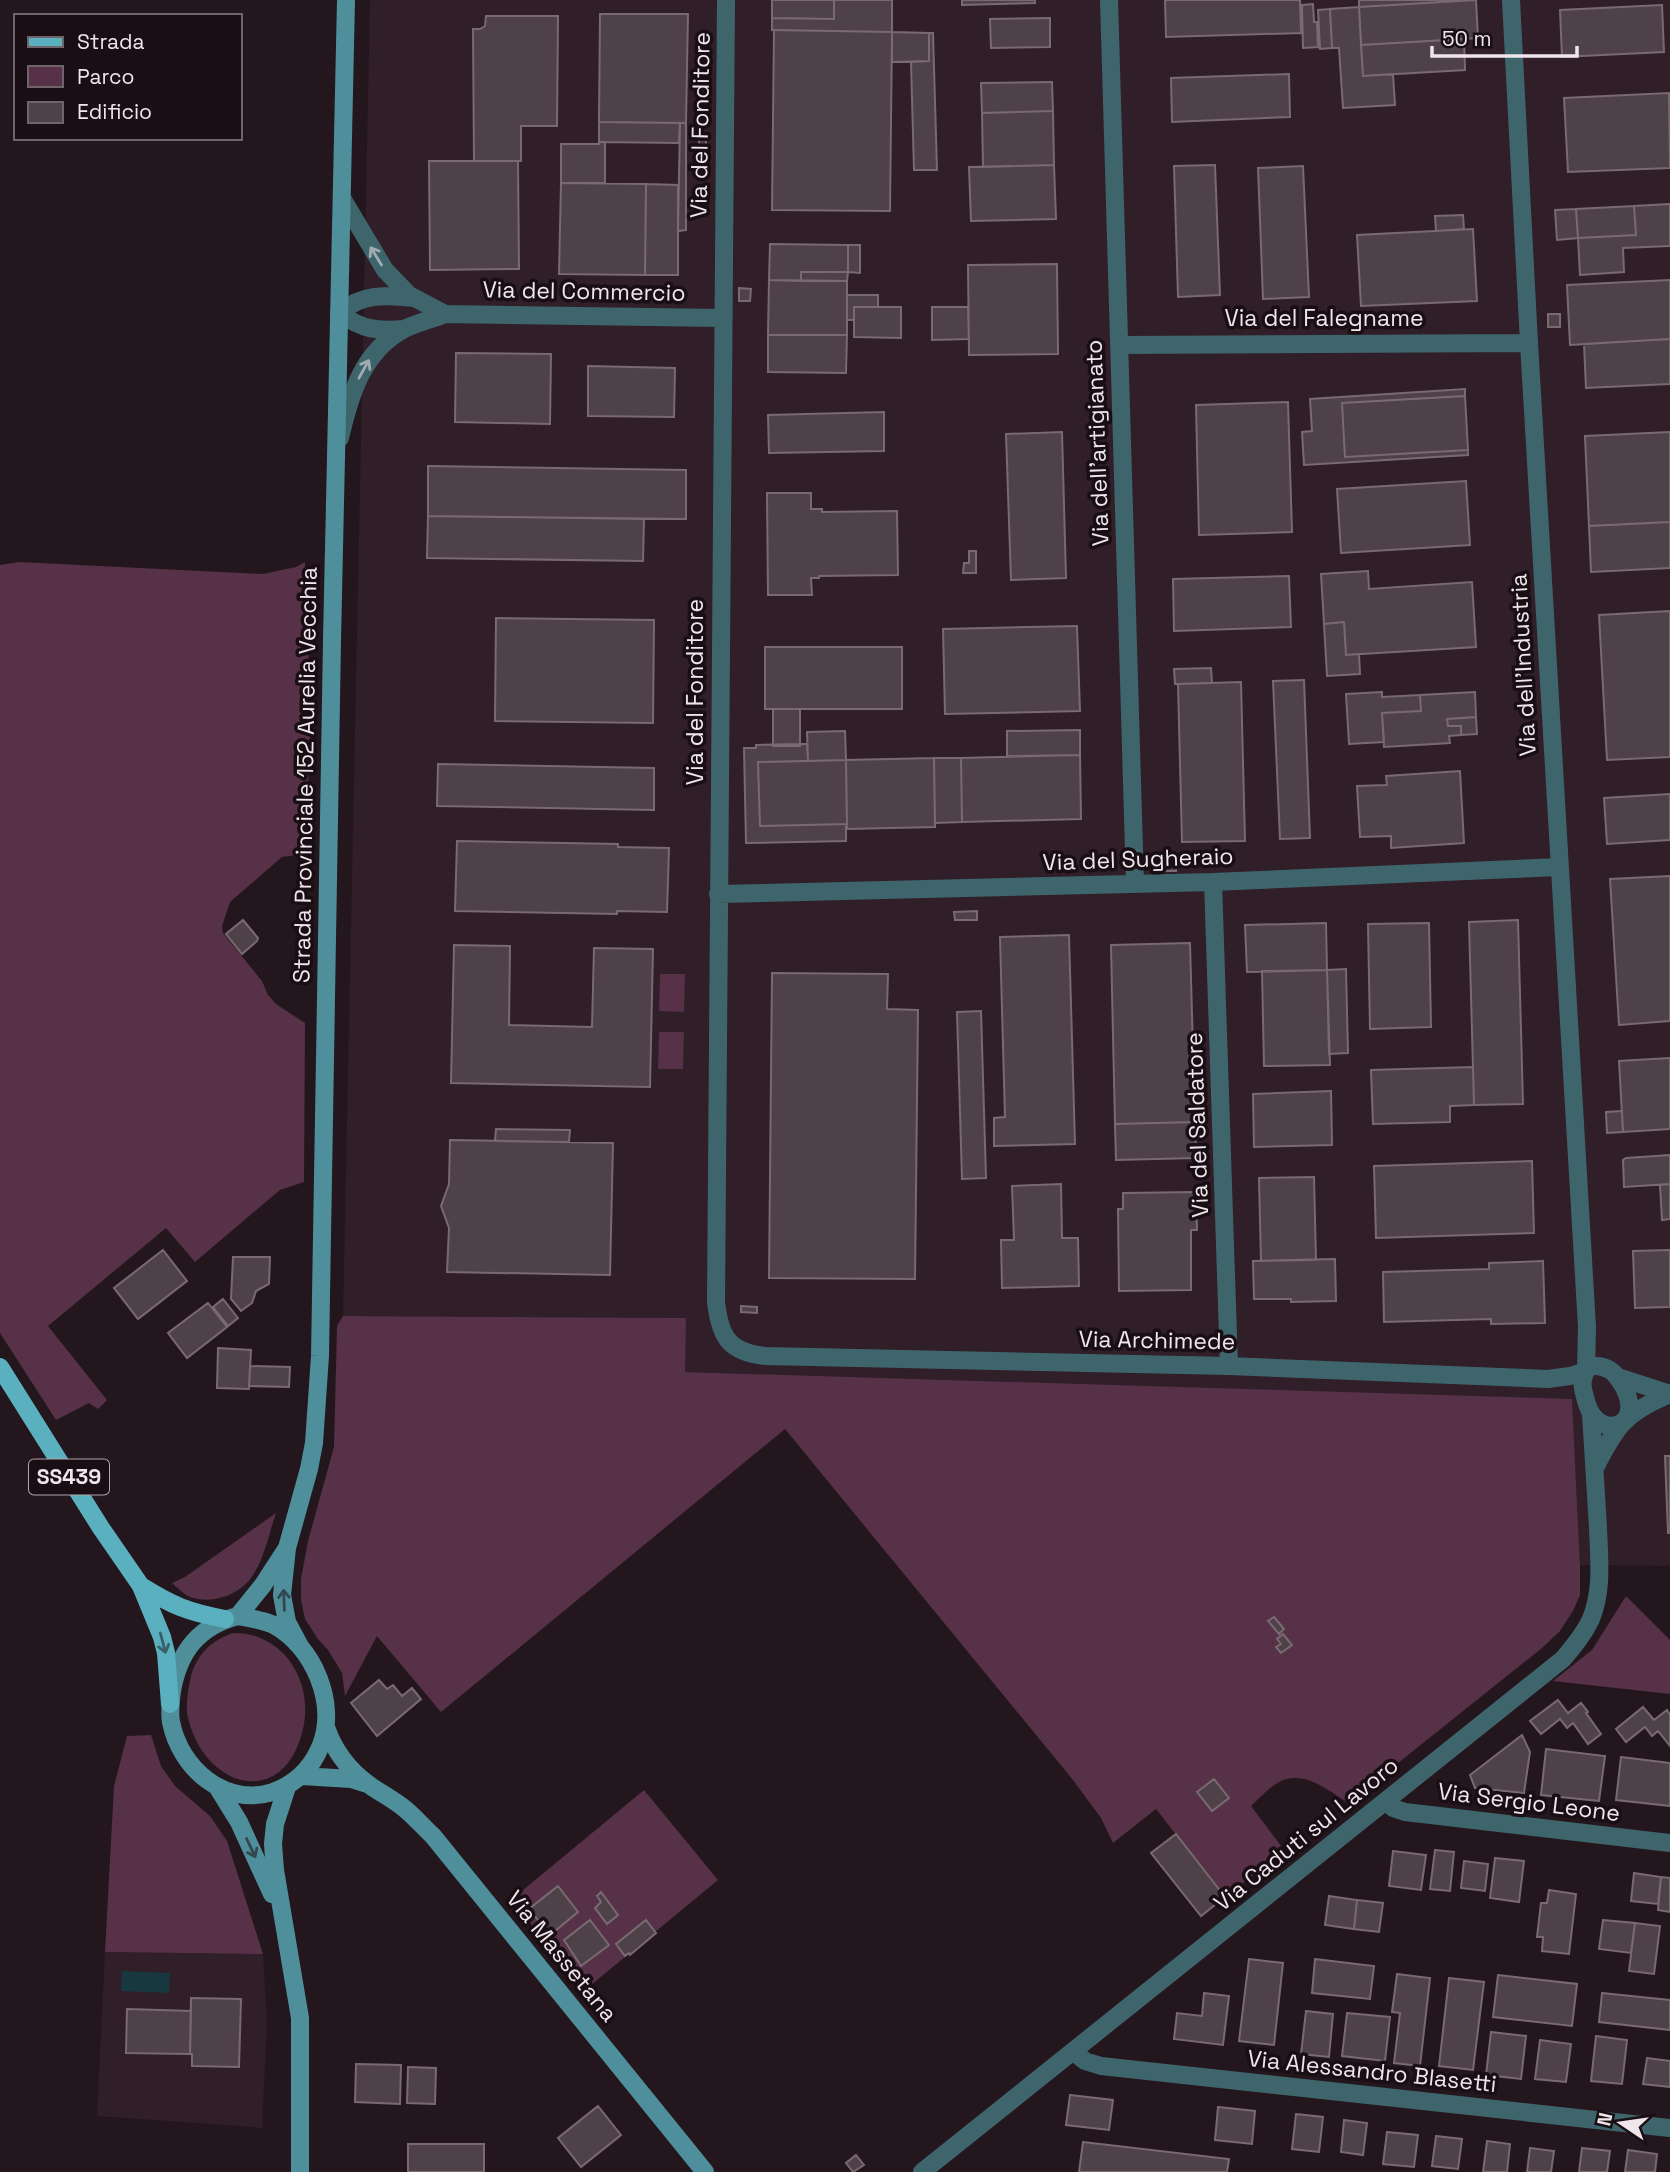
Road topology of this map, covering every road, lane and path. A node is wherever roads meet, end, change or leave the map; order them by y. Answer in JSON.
{"nodes":[{"id":1,"x":346,"y":0,"type":"edge"},
{"id":2,"x":726,"y":0,"type":"edge"},
{"id":3,"x":1109,"y":0,"type":"edge"},
{"id":4,"x":1511,"y":0,"type":"edge"},
{"id":5,"x":342,"y":198,"type":"junction"},
{"id":6,"x":414,"y":298,"type":"junction"},
{"id":7,"x":340,"y":313,"type":"junction"},
{"id":8,"x":445,"y":314,"type":"junction"},
{"id":9,"x":722,"y":318,"type":"junction"},
{"id":10,"x":404,"y":329,"type":"junction"},
{"id":11,"x":1529,"y":343,"type":"junction"},
{"id":12,"x":1119,"y":345,"type":"junction"},
{"id":13,"x":336,"y":456,"type":"junction"},
{"id":14,"x":1560,"y":867,"type":"junction"},
{"id":15,"x":1213,"y":882,"type":"junction"},
{"id":16,"x":1135,"y":884,"type":"junction"},
{"id":17,"x":718,"y":894,"type":"junction"},
{"id":18,"x":1587,"y":1327,"type":"junction"},
{"id":19,"x":765,"y":1356,"type":"joint"},
{"id":20,"x":1229,"y":1366,"type":"junction"},
{"id":21,"x":0,"y":1367,"type":"edge"},
{"id":22,"x":1586,"y":1371,"type":"junction"},
{"id":23,"x":1616,"y":1375,"type":"junction"},
{"id":24,"x":1548,"y":1379,"type":"junction"},
{"id":25,"x":1670,"y":1394,"type":"edge"},
{"id":26,"x":1584,"y":1395,"type":"junction"},
{"id":27,"x":1591,"y":1414,"type":"junction"},
{"id":28,"x":1628,"y":1418,"type":"junction"},
{"id":29,"x":1595,"y":1468,"type":"junction"},
{"id":30,"x":287,"y":1548,"type":"junction"},
{"id":31,"x":141,"y":1586,"type":"junction"},
{"id":32,"x":231,"y":1618,"type":"junction"},
{"id":33,"x":302,"y":1648,"type":"junction"},
{"id":34,"x":170,"y":1704,"type":"junction"},
{"id":35,"x":326,"y":1727,"type":"junction"},
{"id":36,"x":302,"y":1776,"type":"junction"},
{"id":37,"x":368,"y":1785,"type":"junction"},
{"id":38,"x":287,"y":1787,"type":"junction"},
{"id":39,"x":218,"y":1788,"type":"junction"},
{"id":40,"x":1386,"y":1801,"type":"junction"},
{"id":41,"x":1670,"y":1843,"type":"edge"},
{"id":42,"x":284,"y":1922,"type":"junction"},
{"id":43,"x":1073,"y":2051,"type":"junction"},
{"id":44,"x":1670,"y":2128,"type":"edge"},
{"id":45,"x":300,"y":2172,"type":"edge"},
{"id":46,"x":705,"y":2172,"type":"edge"},
{"id":47,"x":922,"y":2172,"type":"edge"}],
"edges":[{"from":1,"to":5,"type":"main road","name":"Strada Provinciale 152 Aurelia Vecchia"},
{"from":2,"to":9,"type":"street","name":"Via del Fonditore"},
{"from":3,"to":12,"type":"street","name":"Via dell'artigianato"},
{"from":4,"to":11,"type":"street","name":"Via dell'Industria"},
{"from":6,"to":5,"type":"street","name":"Via del Commercio","one_way":true},
{"from":5,"to":7,"type":"main road","name":"Strada Provinciale 152 Aurelia Vecchia"},
{"from":6,"to":7,"type":"street","name":"Via del Commercio"},
{"from":6,"to":8,"type":"street","name":"Via del Commercio"},
{"from":7,"to":10,"type":"street","name":"Via del Commercio"},
{"from":7,"to":13,"type":"main road","name":"Strada Provinciale 152 Aurelia Vecchia"},
{"from":8,"to":9,"type":"street","name":"Via del Commercio"},
{"from":8,"to":10,"type":"street","name":"Via del Commercio"},
{"from":9,"to":17,"type":"street","name":"Via del Fonditore"},
{"from":13,"to":10,"type":"street","name":"Via del Commercio","one_way":true},
{"from":11,"to":12,"type":"street","name":"Via del Falegname"},
{"from":11,"to":14,"type":"street","name":"Via dell'Industria"},
{"from":12,"to":16,"type":"street","name":"Via dell'artigianato"},
{"from":13,"to":30,"type":"main road","name":"Strada Provinciale 152 Aurelia Vecchia"},
{"from":14,"to":15,"type":"street","name":"Via del Sugheraio"},
{"from":14,"to":18,"type":"street","name":"Via dell'Industria"},
{"from":15,"to":16,"type":"street","name":"Via del Sugheraio"},
{"from":15,"to":20,"type":"street","name":"Via del Saldatore"},
{"from":16,"to":17,"type":"street","name":"Via del Sugheraio"},
{"from":17,"to":19,"type":"street","name":"Via del Fonditore"},
{"from":18,"to":22,"type":"street","name":"Via dell'Industria"},
{"from":18,"to":23,"type":"street","name":"Via dell'Industria"},
{"from":19,"to":20,"type":"street","name":"Via Archimede"},
{"from":20,"to":24,"type":"street","name":"Via Archimede"},
{"from":21,"to":31,"type":"main road","number":"SS439"},
{"from":22,"to":23,"type":"street"},
{"from":22,"to":24,"type":"street","name":"Via Archimede"},
{"from":22,"to":26,"type":"street","name":"Via Caduti sul Lavoro"},
{"from":23,"to":25,"type":"street"},
{"from":23,"to":28,"type":"street"},
{"from":24,"to":26,"type":"street","name":"Via Archimede"},
{"from":25,"to":28,"type":"street"},
{"from":26,"to":27,"type":"street","name":"Via Caduti sul Lavoro"},
{"from":27,"to":28,"type":"street"},
{"from":27,"to":29,"type":"street","name":"Via Caduti sul Lavoro"},
{"from":28,"to":29,"type":"street"},
{"from":29,"to":40,"type":"street","name":"Via Caduti sul Lavoro"},
{"from":30,"to":32,"type":"main road","name":"Strada Provinciale 152 Aurelia Vecchia"},
{"from":33,"to":30,"type":"main road","name":"Strada Provinciale 152 Aurelia Vecchia","one_way":true},
{"from":31,"to":32,"type":"main road","number":"SS439"},
{"from":31,"to":34,"type":"main road","number":"SS439","one_way":true},
{"from":32,"to":33,"type":"main road","name":"Strada Provinciale 152 Aurelia Vecchia"},
{"from":32,"to":34,"type":"main road","name":"Strada Provinciale 152 Aurelia Vecchia"},
{"from":33,"to":35,"type":"main road","name":"Strada Provinciale 152 Aurelia Vecchia"},
{"from":34,"to":39,"type":"main road","name":"Strada Provinciale 152 Aurelia Vecchia"},
{"from":35,"to":36,"type":"main road","name":"Strada Provinciale 152 Aurelia Vecchia"},
{"from":35,"to":37,"type":"main road","name":"Via Massetana"},
{"from":36,"to":37,"type":"main road","name":"Via Massetana"},
{"from":36,"to":38,"type":"main road","name":"Strada Provinciale 152 Aurelia Vecchia"},
{"from":37,"to":46,"type":"main road","name":"Via Massetana"},
{"from":38,"to":39,"type":"main road","name":"Strada Provinciale 152 Aurelia Vecchia"},
{"from":38,"to":42,"type":"main road","name":"Strada Provinciale 152 Aurelia Vecchia"},
{"from":39,"to":42,"type":"main road","name":"Strada Provinciale 152 Aurelia Vecchia","one_way":true},
{"from":40,"to":41,"type":"street","name":"Via Sergio Leone"},
{"from":40,"to":43,"type":"street","name":"Via Caduti sul Lavoro"},
{"from":42,"to":45,"type":"main road","name":"Strada Provinciale 152 Aurelia Vecchia"},
{"from":43,"to":44,"type":"street","name":"Via Alessandro Blasetti"},
{"from":43,"to":47,"type":"street","name":"Via Caduti sul Lavoro"}]}
